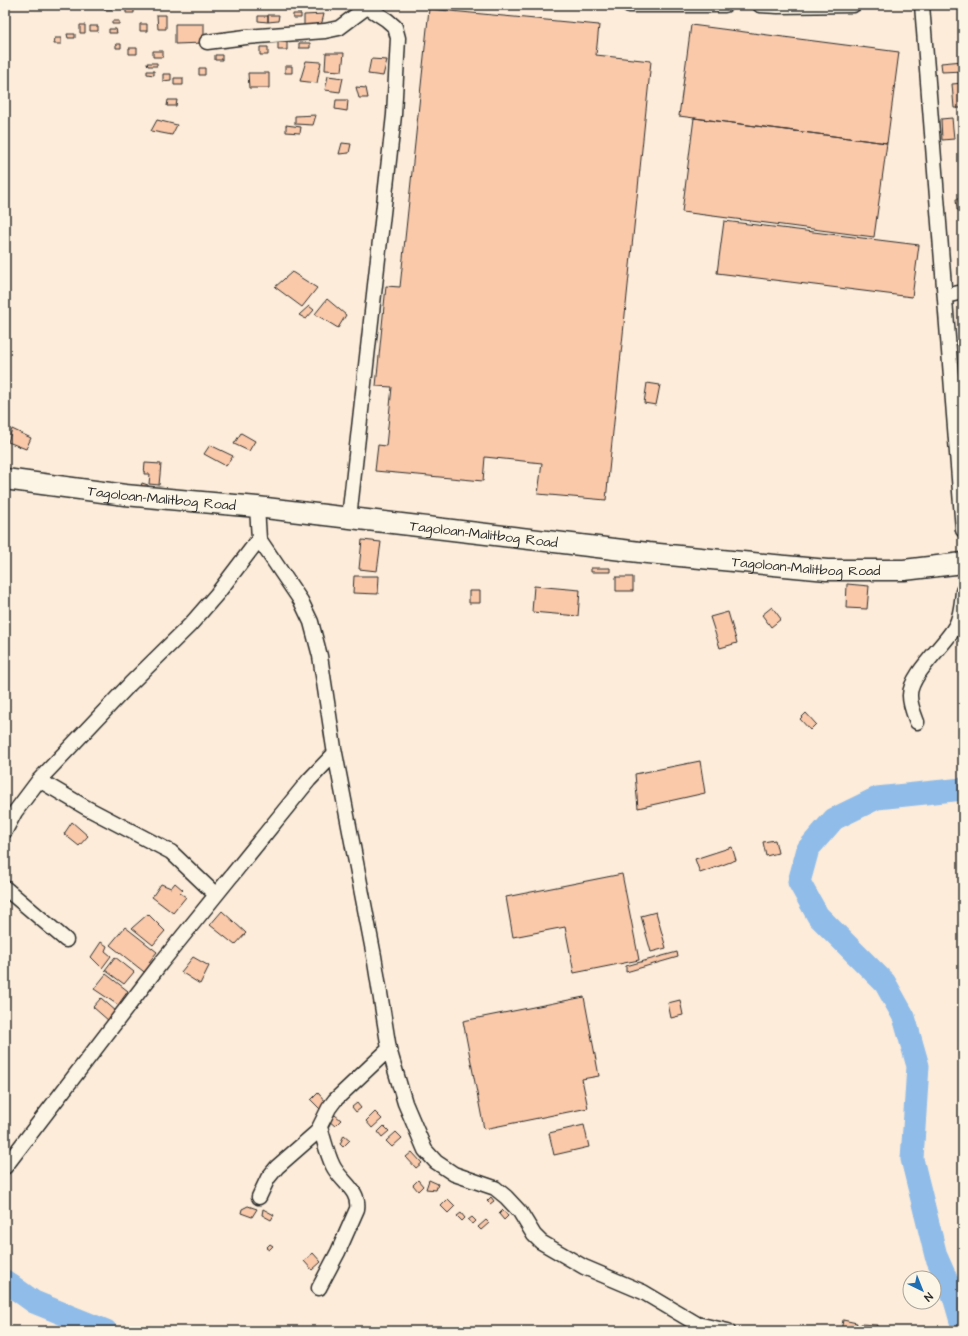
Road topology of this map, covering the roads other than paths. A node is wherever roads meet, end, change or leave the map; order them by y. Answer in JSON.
{"nodes":[{"id":1,"x":629,"y":5,"type":"edge"},
{"id":2,"x":689,"y":5,"type":"edge"},
{"id":3,"x":725,"y":5,"type":"edge"},
{"id":4,"x":760,"y":5,"type":"edge"},
{"id":5,"x":852,"y":5,"type":"edge"},
{"id":6,"x":922,"y":5,"type":"edge"},
{"id":7,"x":365,"y":6,"type":"edge"},
{"id":8,"x":207,"y":42,"type":"dead end"},
{"id":9,"x":963,"y":292,"type":"edge"},
{"id":10,"x":945,"y":296,"type":"junction"},
{"id":11,"x":5,"y":479,"type":"edge"},
{"id":12,"x":257,"y":507,"type":"junction"},
{"id":13,"x":349,"y":518,"type":"junction"},
{"id":14,"x":963,"y":530,"type":"edge"},
{"id":15,"x":259,"y":539,"type":"junction"},
{"id":16,"x":963,"y":563,"type":"edge"},
{"id":17,"x":963,"y":591,"type":"edge"},
{"id":18,"x":917,"y":722,"type":"dead end"},
{"id":19,"x":335,"y":753,"type":"junction"},
{"id":20,"x":39,"y":780,"type":"junction"},
{"id":21,"x":5,"y":831,"type":"edge"},
{"id":22,"x":5,"y":888,"type":"edge"},
{"id":23,"x":216,"y":895,"type":"junction"},
{"id":24,"x":66,"y":940,"type":"dead end"},
{"id":25,"x":389,"y":1049,"type":"junction"},
{"id":26,"x":320,"y":1127,"type":"junction"},
{"id":27,"x":5,"y":1167,"type":"edge"},
{"id":28,"x":259,"y":1197,"type":"dead end"},
{"id":29,"x":319,"y":1288,"type":"dead end"},
{"id":30,"x":696,"y":1328,"type":"edge"},
{"id":31,"x":728,"y":1331,"type":"edge"}],
"edges":[{"from":1,"to":2,"type":"street"},
{"from":2,"to":3,"type":"street"},
{"from":4,"to":5,"type":"street"},
{"from":6,"to":10,"type":"street"},
{"from":7,"to":8,"type":"street"},
{"from":7,"to":13,"type":"street"},
{"from":9,"to":10,"type":"street"},
{"from":10,"to":14,"type":"street"},
{"from":11,"to":12,"type":"main road","name":"Tagoloan-Malitbog Road"},
{"from":12,"to":13,"type":"main road","name":"Tagoloan-Malitbog Road"},
{"from":12,"to":15,"type":"street"},
{"from":13,"to":16,"type":"main road","name":"Tagoloan-Malitbog Road"},
{"from":15,"to":19,"type":"street"},
{"from":15,"to":20,"type":"street"},
{"from":17,"to":18,"type":"street"},
{"from":19,"to":23,"type":"street"},
{"from":19,"to":25,"type":"street"},
{"from":20,"to":21,"type":"street"},
{"from":20,"to":23,"type":"street"},
{"from":22,"to":24,"type":"street"},
{"from":23,"to":27,"type":"street"},
{"from":25,"to":26,"type":"street"},
{"from":25,"to":30,"type":"street"},
{"from":26,"to":28,"type":"street"},
{"from":26,"to":29,"type":"street"},
{"from":30,"to":31,"type":"street"}]}
